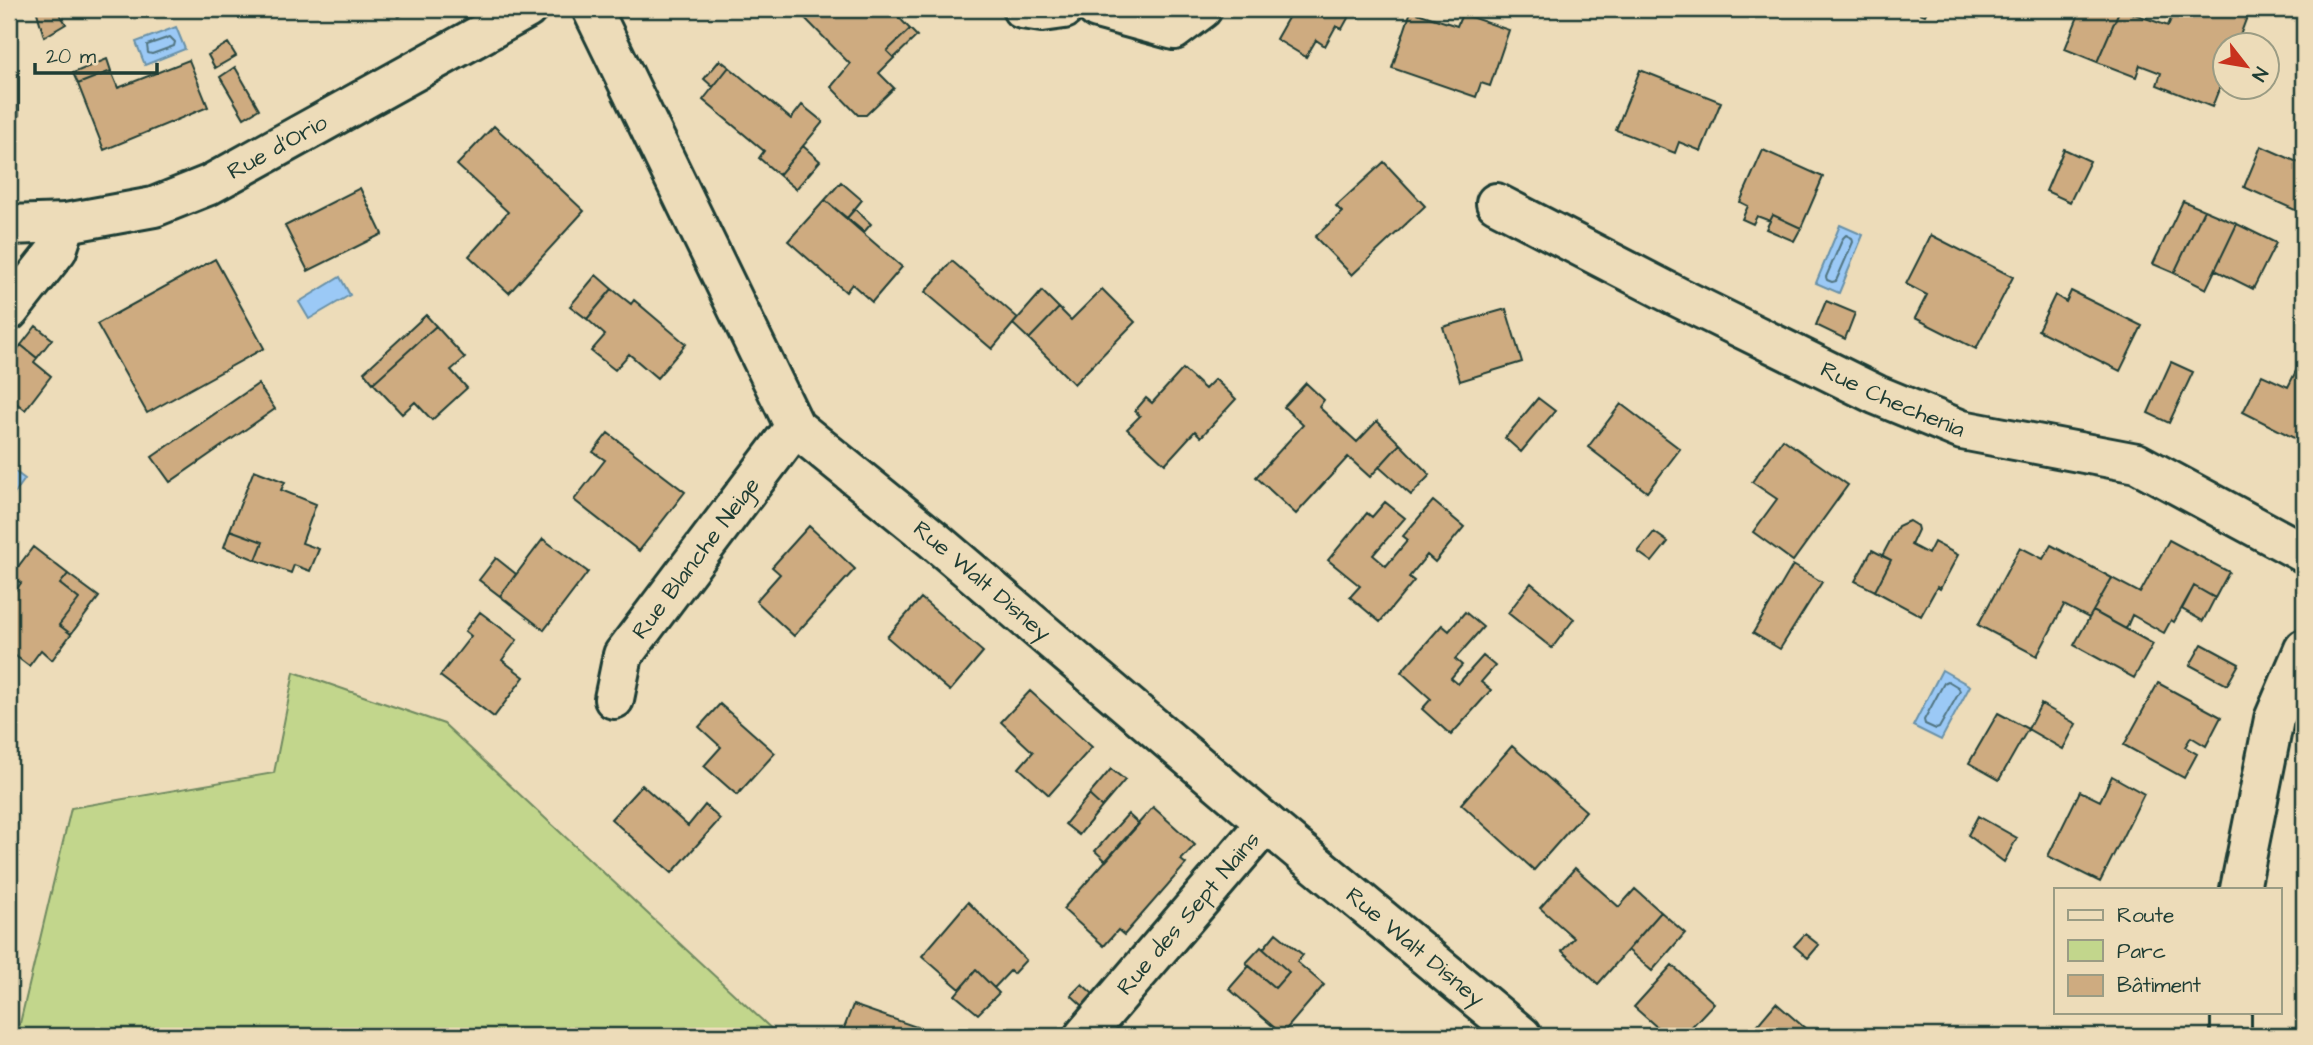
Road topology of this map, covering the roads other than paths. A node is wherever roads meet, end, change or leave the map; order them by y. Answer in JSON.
{"nodes":[{"id":1,"x":527,"y":9,"type":"edge"},
{"id":2,"x":592,"y":9,"type":"edge"},
{"id":3,"x":1021,"y":9,"type":"edge"},
{"id":4,"x":1064,"y":9,"type":"edge"},
{"id":5,"x":1097,"y":9,"type":"edge"},
{"id":6,"x":1202,"y":9,"type":"edge"},
{"id":7,"x":1496,"y":203,"type":"dead end"},
{"id":8,"x":66,"y":223,"type":"junction"},
{"id":9,"x":9,"y":225,"type":"edge"},
{"id":10,"x":9,"y":310,"type":"edge"},
{"id":11,"x":795,"y":427,"type":"junction"},
{"id":12,"x":2304,"y":553,"type":"edge"},
{"id":13,"x":2304,"y":649,"type":"edge"},
{"id":14,"x":614,"y":699,"type":"dead end"},
{"id":15,"x":1266,"y":823,"type":"junction"},
{"id":16,"x":2240,"y":888,"type":"edge"},
{"id":17,"x":2231,"y":1014,"type":"edge"},
{"id":18,"x":1084,"y":1036,"type":"edge"},
{"id":19,"x":1522,"y":1036,"type":"edge"},
{"id":20,"x":2231,"y":1036,"type":"edge"}],
"edges":[{"from":1,"to":8,"type":"street","name":"Rue d'Orio"},
{"from":2,"to":11,"type":"street","name":"Rue Walt Disney"},
{"from":3,"to":4,"type":"street"},
{"from":5,"to":6,"type":"street"},
{"from":7,"to":12,"type":"street","name":"Rue Chechenia"},
{"from":8,"to":9,"type":"street","name":"Rue d'Orio"},
{"from":8,"to":10,"type":"street"},
{"from":11,"to":14,"type":"street","name":"Rue Blanche Neige"},
{"from":11,"to":15,"type":"street","name":"Rue Walt Disney"},
{"from":13,"to":16,"type":"street"},
{"from":15,"to":18,"type":"street","name":"Rue des Sept Nains"},
{"from":15,"to":19,"type":"street","name":"Rue Walt Disney"},
{"from":17,"to":20,"type":"street"}]}
